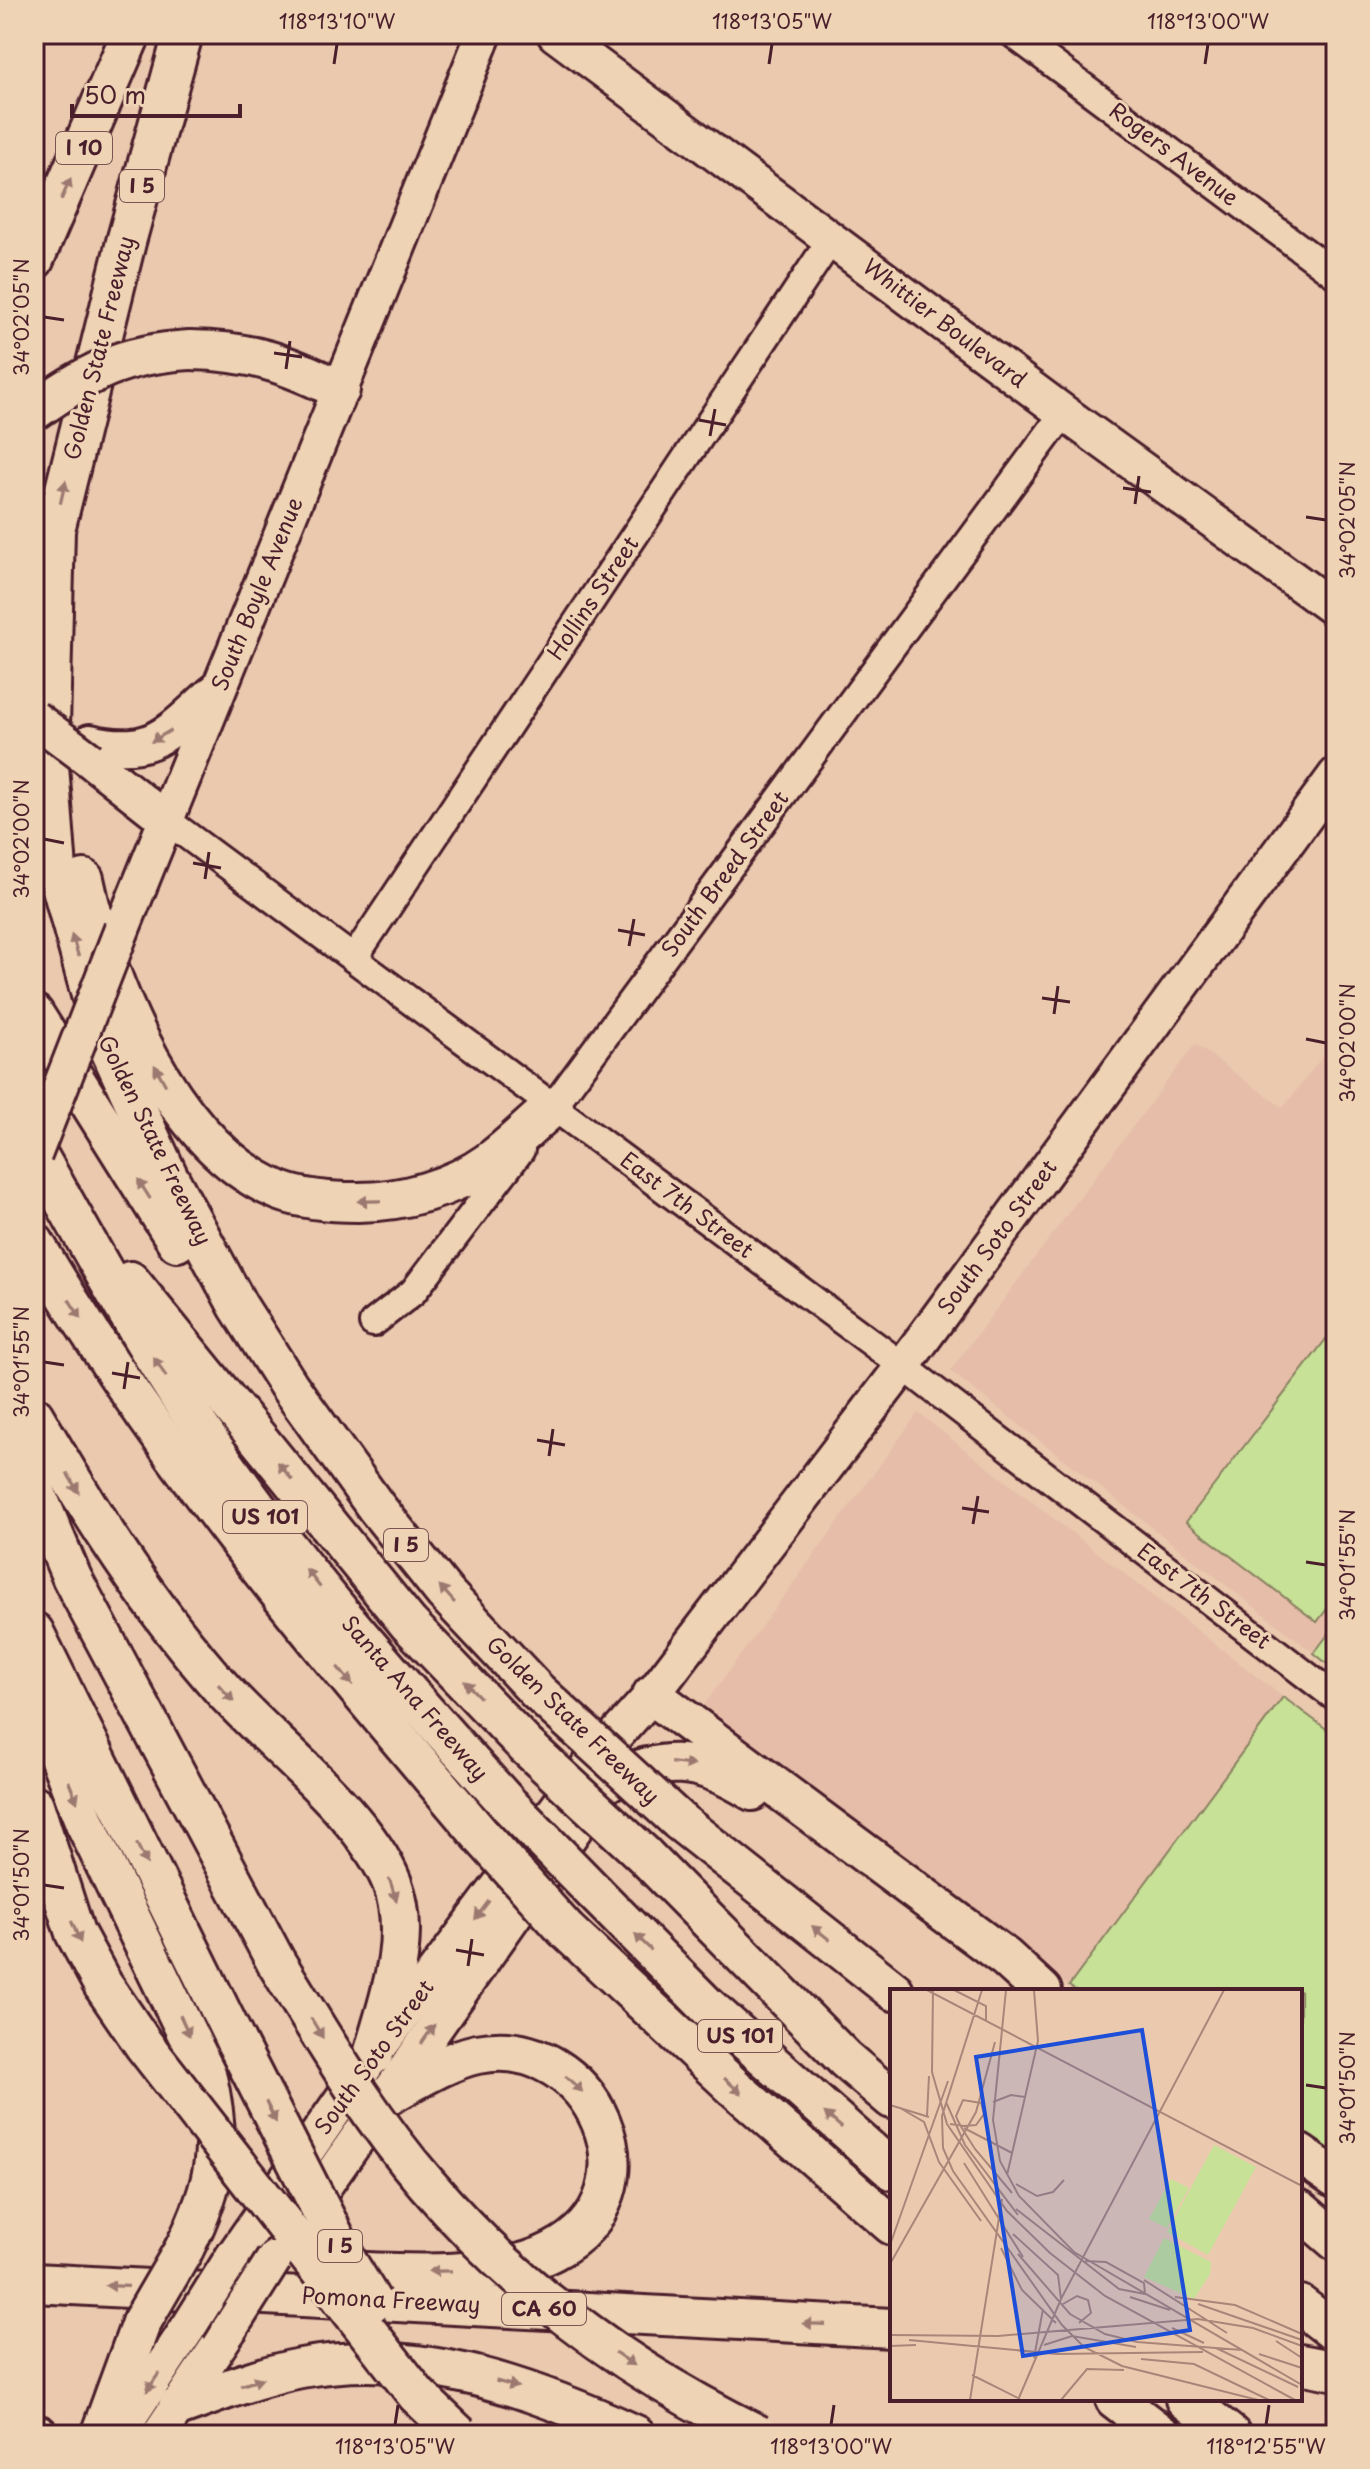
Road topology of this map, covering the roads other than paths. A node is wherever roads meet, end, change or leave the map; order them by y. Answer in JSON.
{"nodes":[{"id":1,"x":131,"y":34,"type":"edge"},
{"id":2,"x":183,"y":34,"type":"edge"},
{"id":3,"x":484,"y":34,"type":"edge"},
{"id":4,"x":1013,"y":34,"type":"edge"},
{"id":5,"x":568,"y":37,"type":"edge"},
{"id":6,"x":832,"y":238,"type":"junction"},
{"id":7,"x":34,"y":260,"type":"edge"},
{"id":8,"x":1336,"y":275,"type":"edge"},
{"id":9,"x":340,"y":390,"type":"junction"},
{"id":10,"x":34,"y":411,"type":"edge"},
{"id":11,"x":1064,"y":413,"type":"junction"},
{"id":12,"x":1336,"y":610,"type":"edge"},
{"id":13,"x":219,"y":687,"type":"junction"},
{"id":14,"x":39,"y":719,"type":"edge"},
{"id":15,"x":90,"y":751,"type":"junction"},
{"id":16,"x":1336,"y":775,"type":"edge"},
{"id":17,"x":165,"y":819,"type":"junction"},
{"id":18,"x":354,"y":958,"type":"junction"},
{"id":19,"x":34,"y":1014,"type":"edge"},
{"id":20,"x":554,"y":1106,"type":"junction"},
{"id":21,"x":34,"y":1148,"type":"edge"},
{"id":22,"x":34,"y":1155,"type":"edge"},
{"id":23,"x":63,"y":1198,"type":"junction"},
{"id":24,"x":34,"y":1242,"type":"edge"},
{"id":25,"x":373,"y":1323,"type":"dead end"},
{"id":26,"x":903,"y":1366,"type":"junction"},
{"id":27,"x":289,"y":1386,"type":"junction"},
{"id":28,"x":34,"y":1416,"type":"edge"},
{"id":29,"x":34,"y":1488,"type":"edge"},
{"id":30,"x":34,"y":1550,"type":"edge"},
{"id":31,"x":34,"y":1632,"type":"edge"},
{"id":32,"x":34,"y":1693,"type":"edge"},
{"id":33,"x":652,"y":1695,"type":"junction"},
{"id":34,"x":1336,"y":1698,"type":"edge"},
{"id":35,"x":608,"y":1781,"type":"junction"},
{"id":36,"x":34,"y":1805,"type":"edge"},
{"id":37,"x":643,"y":1854,"type":"junction"},
{"id":38,"x":276,"y":1962,"type":"junction"},
{"id":39,"x":1010,"y":1974,"type":"edge"},
{"id":40,"x":893,"y":1988,"type":"edge"},
{"id":41,"x":1038,"y":1989,"type":"edge"},
{"id":42,"x":1058,"y":1989,"type":"edge"},
{"id":43,"x":373,"y":2055,"type":"junction"},
{"id":44,"x":890,"y":2077,"type":"edge"},
{"id":45,"x":890,"y":2097,"type":"edge"},
{"id":46,"x":383,"y":2098,"type":"junction"},
{"id":47,"x":1302,"y":2155,"type":"edge"},
{"id":48,"x":890,"y":2168,"type":"edge"},
{"id":49,"x":1336,"y":2179,"type":"edge"},
{"id":50,"x":1302,"y":2191,"type":"edge"},
{"id":51,"x":1336,"y":2200,"type":"edge"},
{"id":52,"x":1302,"y":2212,"type":"edge"},
{"id":53,"x":890,"y":2223,"type":"edge"},
{"id":54,"x":1336,"y":2241,"type":"edge"},
{"id":55,"x":34,"y":2283,"type":"edge"},
{"id":56,"x":195,"y":2289,"type":"junction"},
{"id":57,"x":1302,"y":2303,"type":"edge"},
{"id":58,"x":1302,"y":2305,"type":"edge"},
{"id":59,"x":1336,"y":2310,"type":"edge"},
{"id":60,"x":890,"y":2328,"type":"edge"},
{"id":61,"x":1336,"y":2333,"type":"edge"},
{"id":62,"x":1302,"y":2364,"type":"edge"},
{"id":63,"x":1336,"y":2371,"type":"edge"},
{"id":64,"x":1118,"y":2401,"type":"edge"},
{"id":65,"x":1188,"y":2401,"type":"edge"},
{"id":66,"x":169,"y":2421,"type":"edge"},
{"id":67,"x":1230,"y":2434,"type":"edge"},
{"id":68,"x":100,"y":2435,"type":"edge"},
{"id":69,"x":117,"y":2435,"type":"edge"},
{"id":70,"x":459,"y":2435,"type":"edge"},
{"id":71,"x":470,"y":2435,"type":"edge"},
{"id":72,"x":636,"y":2435,"type":"edge"},
{"id":73,"x":759,"y":2435,"type":"edge"},
{"id":74,"x":1162,"y":2435,"type":"edge"}],
"edges":[{"from":7,"to":1,"type":"highway","number":"I 10","one_way":true},
{"from":14,"to":2,"type":"highway","name":"Golden State Freeway","number":"I 5","one_way":true},
{"from":3,"to":9,"type":"main road","name":"South Boyle Avenue"},
{"from":4,"to":8,"type":"street","name":"Rogers Avenue"},
{"from":5,"to":6,"type":"main road","name":"Whittier Boulevard"},
{"from":6,"to":11,"type":"main road","name":"Whittier Boulevard"},
{"from":6,"to":18,"type":"street","name":"Hollins Street"},
{"from":9,"to":10,"type":"highway","bridge":true},
{"from":9,"to":13,"type":"main road","name":"South Boyle Avenue"},
{"from":11,"to":12,"type":"main road","name":"Whittier Boulevard"},
{"from":11,"to":20,"type":"street","name":"South Breed Street"},
{"from":13,"to":15,"type":"main road","one_way":true},
{"from":13,"to":17,"type":"main road","name":"South Boyle Avenue"},
{"from":14,"to":15,"type":"main road","name":"East 7th Street","bridge":true},
{"from":20,"to":14,"type":"highway","one_way":true},
{"from":27,"to":14,"type":"highway","name":"Golden State Freeway","number":"I 5","one_way":true},
{"from":15,"to":17,"type":"main road","name":"East 7th Street"},
{"from":16,"to":26,"type":"main road","name":"South Soto Street"},
{"from":17,"to":18,"type":"street","name":"East 7th Street"},
{"from":17,"to":22,"type":"main road","name":"South Boyle Avenue","bridge":true},
{"from":18,"to":20,"type":"street","name":"East 7th Street"},
{"from":27,"to":19,"type":"highway","one_way":true},
{"from":20,"to":25,"type":"street","name":"South Breed Street"},
{"from":20,"to":26,"type":"street","name":"East 7th Street"},
{"from":21,"to":23,"type":"highway","name":"Santa Ana Freeway","number":"US 101"},
{"from":37,"to":23,"type":"highway","one_way":true,"bridge":true},
{"from":48,"to":23,"type":"highway","name":"Santa Ana Freeway","number":"US 101","one_way":true,"bridge":true},
{"from":24,"to":53,"type":"highway","name":"Santa Ana Freeway","number":"US 101","one_way":true,"bridge":true},
{"from":26,"to":33,"type":"main road","name":"South Soto Street"},
{"from":26,"to":34,"type":"street","name":"East 7th Street"},
{"from":40,"to":27,"type":"highway","name":"Golden State Freeway","number":"I 5","one_way":true,"bridge":true},
{"from":28,"to":43,"type":"highway","one_way":true},
{"from":29,"to":38,"type":"highway"},
{"from":30,"to":38,"type":"highway"},
{"from":31,"to":71,"type":"highway","number":"I 5","one_way":true,"bridge":true},
{"from":32,"to":68,"type":"highway","one_way":true,"bridge":true},
{"from":33,"to":35,"type":"main road","name":"South Soto Street"},
{"from":33,"to":39,"type":"highway"},
{"from":33,"to":43,"type":"main road","name":"South Soto Street","one_way":true},
{"from":35,"to":39,"type":"highway","one_way":true},
{"from":46,"to":35,"type":"main road","name":"South Soto Street","one_way":true},
{"from":36,"to":70,"type":"highway","one_way":true,"bridge":true},
{"from":37,"to":44,"type":"highway"},
{"from":37,"to":45,"type":"highway"},
{"from":38,"to":73,"type":"highway","one_way":true,"bridge":true},
{"from":39,"to":41,"type":"highway"},
{"from":39,"to":42,"type":"highway"},
{"from":43,"to":69,"type":"main road","name":"South Soto Street","one_way":true,"bridge":true},
{"from":46,"to":56,"type":"highway","one_way":true},
{"from":46,"to":66,"type":"main road","name":"South Soto Street","bridge":true},
{"from":47,"to":49,"type":"highway"},
{"from":50,"to":51,"type":"highway"},
{"from":52,"to":54,"type":"highway"},
{"from":56,"to":55,"type":"highway","name":"Pomona Freeway","number":"CA 60","one_way":true},
{"from":60,"to":56,"type":"highway","name":"Pomona Freeway","number":"CA 60","one_way":true},
{"from":57,"to":59,"type":"highway"},
{"from":58,"to":61,"type":"highway"},
{"from":62,"to":63,"type":"highway"},
{"from":64,"to":74,"type":"highway"},
{"from":65,"to":67,"type":"highway"},
{"from":66,"to":72,"type":"highway","one_way":true}]}
